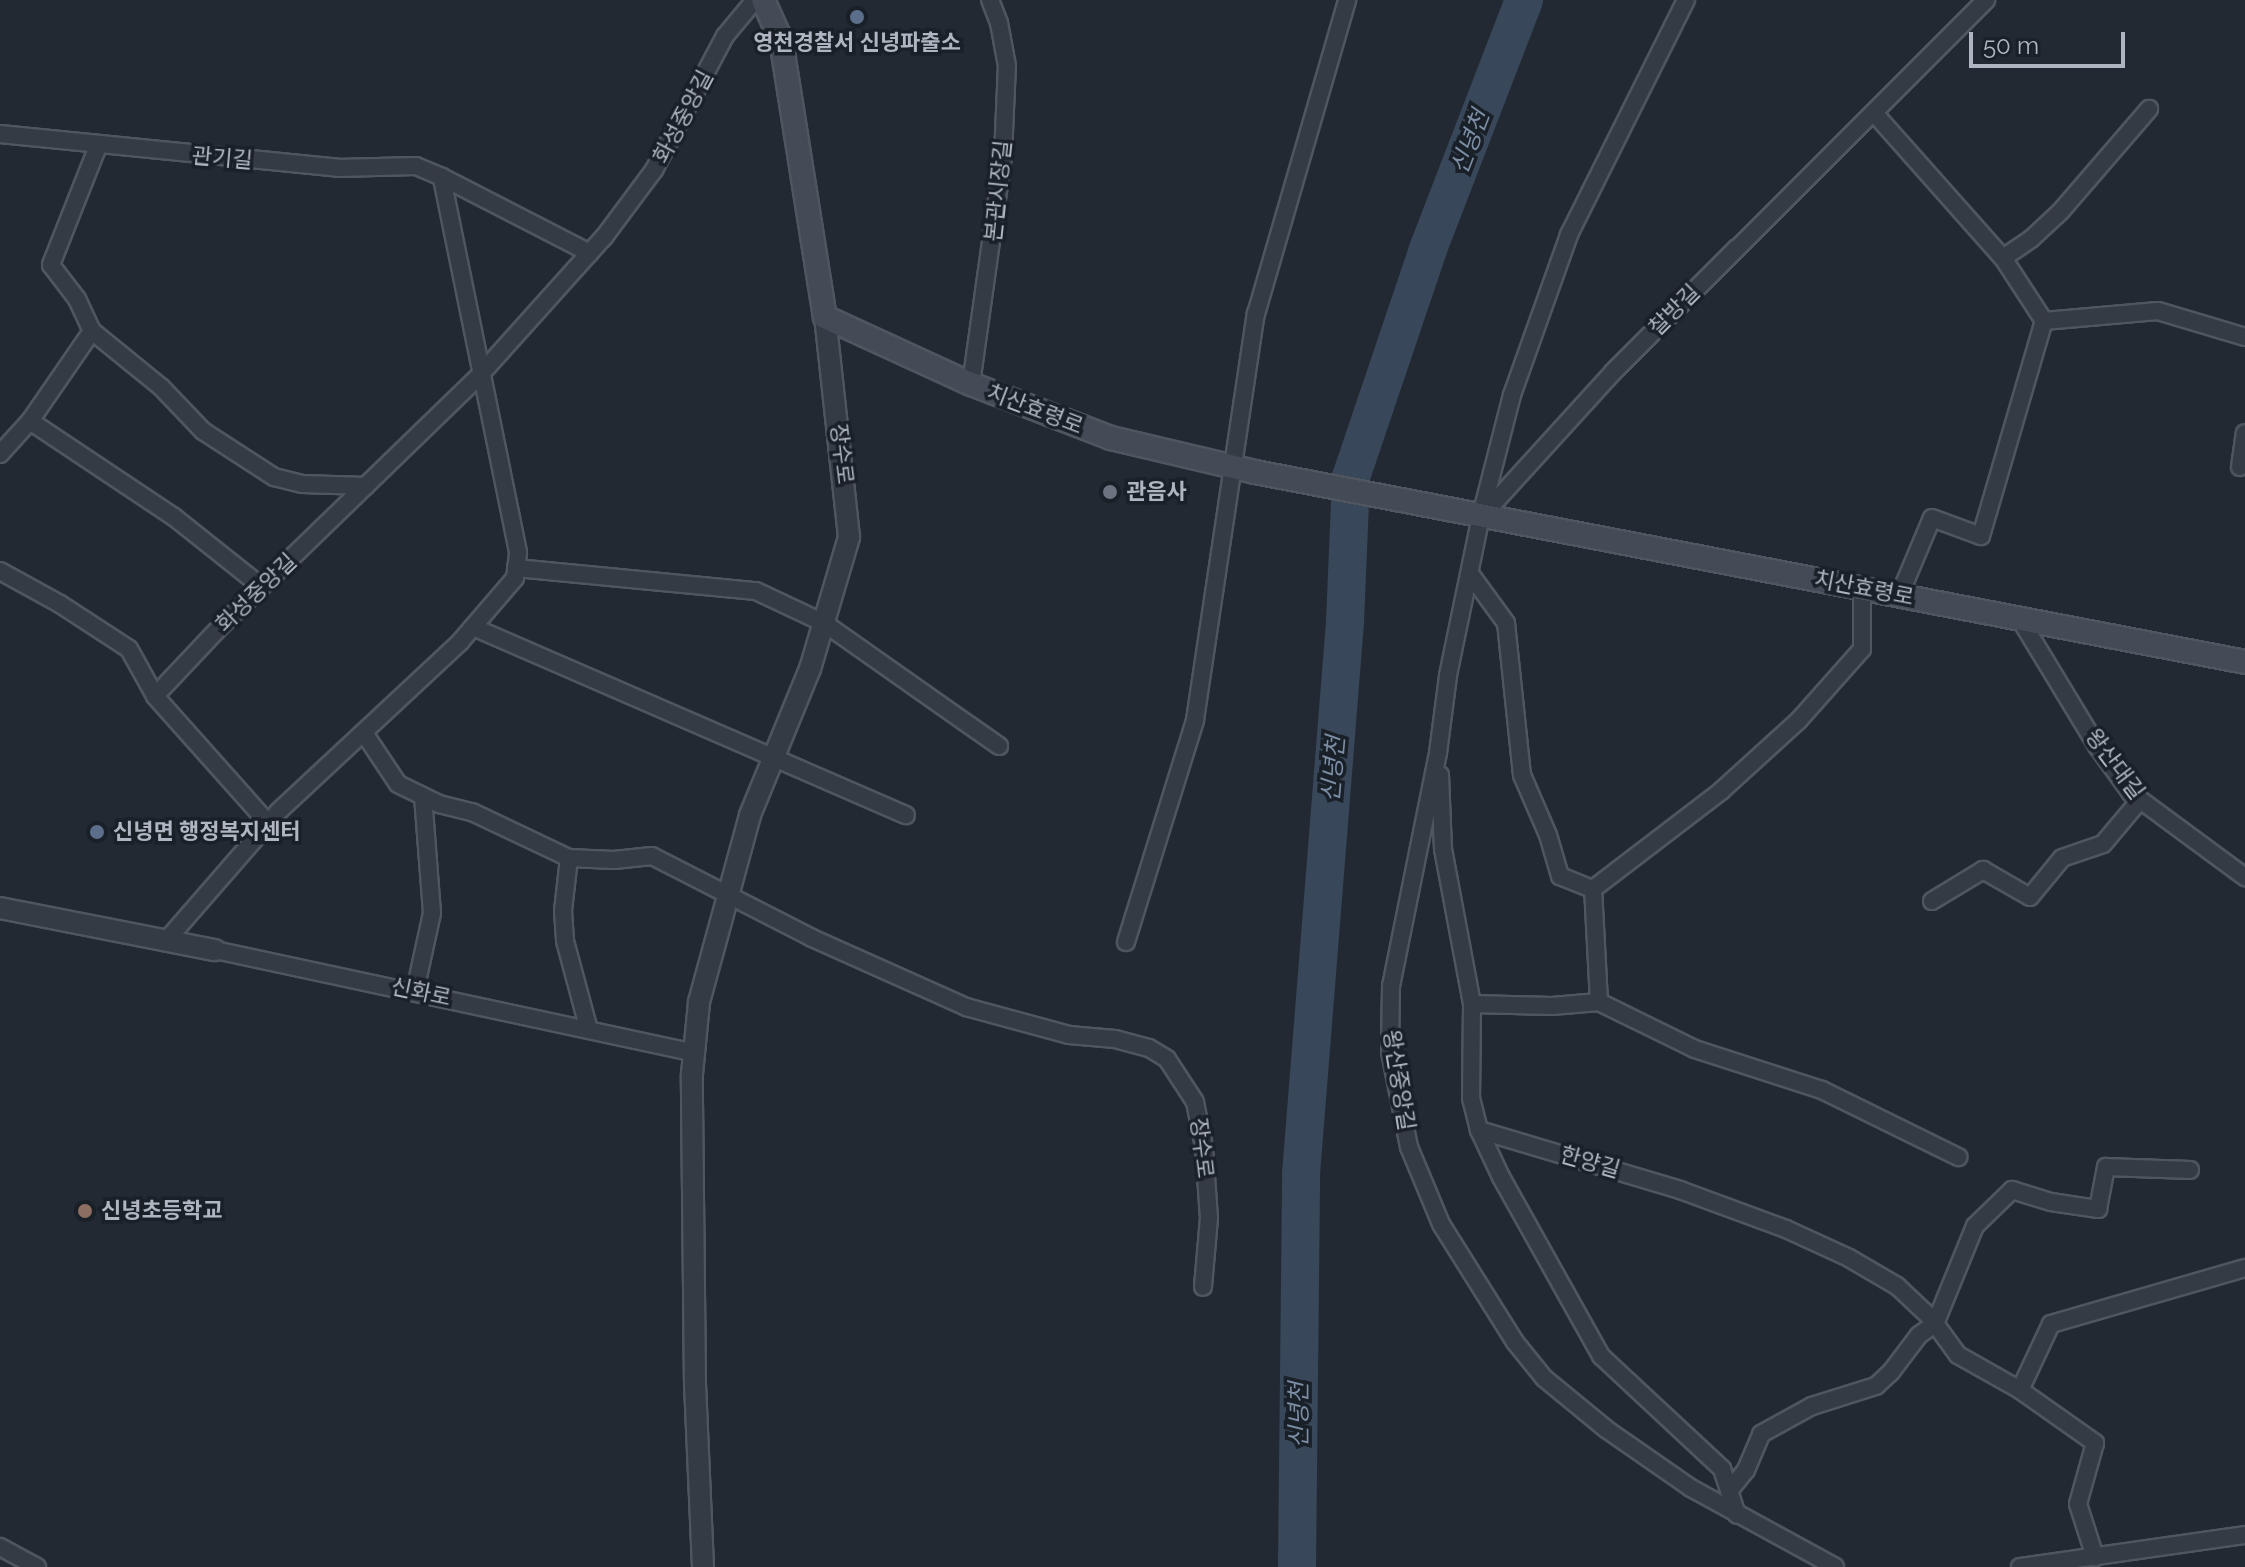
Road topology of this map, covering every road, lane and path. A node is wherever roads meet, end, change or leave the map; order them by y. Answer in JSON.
{"nodes":[{"id":1,"x":755,"y":0,"type":"edge"},
{"id":2,"x":763,"y":0,"type":"edge"},
{"id":3,"x":990,"y":0,"type":"edge"},
{"id":4,"x":1347,"y":0,"type":"edge"},
{"id":5,"x":1686,"y":0,"type":"edge"},
{"id":6,"x":1986,"y":0,"type":"edge"},
{"id":7,"x":2149,"y":109,"type":"dead end"},
{"id":8,"x":1875,"y":114,"type":"junction"},
{"id":9,"x":0,"y":134,"type":"edge"},
{"id":10,"x":98,"y":146,"type":"junction"},
{"id":11,"x":442,"y":177,"type":"junction"},
{"id":12,"x":590,"y":253,"type":"junction"},
{"id":13,"x":2003,"y":258,"type":"junction"},
{"id":14,"x":825,"y":317,"type":"junction"},
{"id":15,"x":2044,"y":321,"type":"junction"},
{"id":16,"x":92,"y":331,"type":"junction"},
{"id":17,"x":2245,"y":337,"type":"edge"},
{"id":18,"x":480,"y":375,"type":"junction"},
{"id":19,"x":971,"y":384,"type":"junction"},
{"id":20,"x":30,"y":421,"type":"junction"},
{"id":21,"x":2245,"y":433,"type":"edge"},
{"id":22,"x":0,"y":454,"type":"edge"},
{"id":23,"x":2240,"y":467,"type":"dead end"},
{"id":24,"x":1245,"y":469,"type":"junction"},
{"id":25,"x":366,"y":486,"type":"junction"},
{"id":26,"x":1481,"y":516,"type":"junction"},
{"id":27,"x":516,"y":568,"type":"junction"},
{"id":28,"x":0,"y":571,"type":"edge"},
{"id":29,"x":1471,"y":575,"type":"junction"},
{"id":30,"x":262,"y":587,"type":"junction"},
{"id":31,"x":1862,"y":587,"type":"junction"},
{"id":32,"x":1900,"y":594,"type":"junction"},
{"id":33,"x":2020,"y":619,"type":"junction"},
{"id":34,"x":824,"y":623,"type":"junction"},
{"id":35,"x":473,"y":627,"type":"junction"},
{"id":36,"x":2245,"y":662,"type":"edge"},
{"id":37,"x":155,"y":696,"type":"junction"},
{"id":38,"x":364,"y":733,"type":"junction"},
{"id":39,"x":999,"y":746,"type":"dead end"},
{"id":40,"x":1438,"y":753,"type":"junction"},
{"id":41,"x":773,"y":760,"type":"junction"},
{"id":42,"x":423,"y":796,"type":"junction"},
{"id":43,"x":2140,"y":800,"type":"junction"},
{"id":44,"x":906,"y":815,"type":"dead end"},
{"id":45,"x":268,"y":823,"type":"junction"},
{"id":46,"x":569,"y":858,"type":"junction"},
{"id":47,"x":2245,"y":877,"type":"edge"},
{"id":48,"x":1593,"y":889,"type":"junction"},
{"id":49,"x":727,"y":895,"type":"junction"},
{"id":50,"x":1932,"y":901,"type":"dead end"},
{"id":51,"x":0,"y":908,"type":"edge"},
{"id":52,"x":166,"y":941,"type":"junction"},
{"id":53,"x":1126,"y":942,"type":"dead end"},
{"id":54,"x":215,"y":950,"type":"joint"},
{"id":55,"x":415,"y":991,"type":"junction"},
{"id":56,"x":1599,"y":1002,"type":"junction"},
{"id":57,"x":1472,"y":1004,"type":"junction"},
{"id":58,"x":589,"y":1030,"type":"junction"},
{"id":59,"x":694,"y":1053,"type":"junction"},
{"id":60,"x":1479,"y":1130,"type":"junction"},
{"id":61,"x":1958,"y":1157,"type":"dead end"},
{"id":62,"x":2190,"y":1170,"type":"dead end"},
{"id":63,"x":2245,"y":1268,"type":"edge"},
{"id":64,"x":1203,"y":1287,"type":"dead end"},
{"id":65,"x":1935,"y":1324,"type":"junction"},
{"id":66,"x":2020,"y":1390,"type":"junction"},
{"id":67,"x":1729,"y":1491,"type":"junction"},
{"id":68,"x":1737,"y":1515,"type":"junction"},
{"id":69,"x":2245,"y":1535,"type":"edge"},
{"id":70,"x":0,"y":1547,"type":"edge"},
{"id":71,"x":2095,"y":1557,"type":"junction"},
{"id":72,"x":37,"y":1567,"type":"edge"},
{"id":73,"x":703,"y":1567,"type":"edge"},
{"id":74,"x":1835,"y":1567,"type":"edge"},
{"id":75,"x":2020,"y":1567,"type":"edge"}],
"edges":[{"from":1,"to":12,"type":"street","name":"화성중앙길"},
{"from":2,"to":14,"type":"main road","name":"장수로"},
{"from":3,"to":19,"type":"street","name":"본관시장길"},
{"from":4,"to":24,"type":"street"},
{"from":5,"to":26,"type":"street","name":"왕산중앙길"},
{"from":6,"to":8,"type":"street","name":"찰방길"},
{"from":7,"to":13,"type":"street"},
{"from":8,"to":13,"type":"street"},
{"from":8,"to":26,"type":"street","name":"찰방길"},
{"from":9,"to":10,"type":"street","name":"관기길"},
{"from":10,"to":11,"type":"street","name":"관기길"},
{"from":10,"to":16,"type":"street"},
{"from":11,"to":12,"type":"street","name":"관기길"},
{"from":11,"to":18,"type":"street"},
{"from":12,"to":18,"type":"street","name":"화성중앙길"},
{"from":13,"to":15,"type":"street"},
{"from":14,"to":19,"type":"main road","name":"치산효령로"},
{"from":14,"to":34,"type":"street","name":"장수로"},
{"from":15,"to":17,"type":"street"},
{"from":15,"to":32,"type":"street"},
{"from":16,"to":20,"type":"street"},
{"from":16,"to":25,"type":"street"},
{"from":18,"to":25,"type":"street","name":"화성중앙길"},
{"from":18,"to":27,"type":"street"},
{"from":19,"to":24,"type":"main road","name":"치산효령로"},
{"from":20,"to":22,"type":"street"},
{"from":20,"to":30,"type":"street"},
{"from":21,"to":23,"type":"street"},
{"from":24,"to":26,"type":"main road","name":"치산효령로"},
{"from":24,"to":53,"type":"street"},
{"from":25,"to":30,"type":"street","name":"화성중앙길"},
{"from":26,"to":29,"type":"street","name":"왕산중앙길"},
{"from":26,"to":31,"type":"main road","name":"치산효령로"},
{"from":27,"to":34,"type":"street"},
{"from":27,"to":35,"type":"street"},
{"from":28,"to":37,"type":"street"},
{"from":29,"to":40,"type":"street","name":"왕산중앙길"},
{"from":29,"to":48,"type":"street"},
{"from":30,"to":37,"type":"street","name":"화성중앙길"},
{"from":31,"to":32,"type":"main road","name":"치산효령로"},
{"from":31,"to":48,"type":"street"},
{"from":32,"to":33,"type":"main road","name":"치산효령로"},
{"from":33,"to":36,"type":"main road","name":"치산효령로"},
{"from":33,"to":43,"type":"street","name":"왕산대길"},
{"from":34,"to":39,"type":"street"},
{"from":34,"to":41,"type":"street","name":"장수로"},
{"from":35,"to":38,"type":"street"},
{"from":35,"to":41,"type":"street"},
{"from":37,"to":45,"type":"street"},
{"from":38,"to":42,"type":"street","name":"장수로"},
{"from":38,"to":45,"type":"street"},
{"from":40,"to":57,"type":"street"},
{"from":40,"to":68,"type":"street","name":"왕산중앙길"},
{"from":41,"to":44,"type":"street"},
{"from":41,"to":49,"type":"street","name":"장수로"},
{"from":42,"to":46,"type":"street","name":"장수로"},
{"from":42,"to":55,"type":"street"},
{"from":43,"to":47,"type":"street","name":"왕산대길"},
{"from":43,"to":50,"type":"street"},
{"from":45,"to":52,"type":"street"},
{"from":46,"to":49,"type":"street","name":"장수로"},
{"from":46,"to":58,"type":"street"},
{"from":48,"to":56,"type":"street"},
{"from":49,"to":59,"type":"street","name":"장수로"},
{"from":49,"to":64,"type":"street","name":"장수로"},
{"from":51,"to":52,"type":"street"},
{"from":52,"to":54,"type":"street"},
{"from":54,"to":55,"type":"street","name":"신화로"},
{"from":55,"to":58,"type":"street","name":"신화로"},
{"from":56,"to":57,"type":"street"},
{"from":56,"to":61,"type":"street"},
{"from":57,"to":60,"type":"street"},
{"from":58,"to":59,"type":"street","name":"신화로"},
{"from":59,"to":73,"type":"street","name":"장수로"},
{"from":60,"to":65,"type":"street","name":"한양길"},
{"from":60,"to":67,"type":"street"},
{"from":62,"to":65,"type":"street"},
{"from":63,"to":66,"type":"street"},
{"from":65,"to":66,"type":"street","name":"한양길"},
{"from":65,"to":67,"type":"street"},
{"from":66,"to":71,"type":"street","name":"한양길"},
{"from":67,"to":68,"type":"street"},
{"from":68,"to":74,"type":"street","name":"왕산중앙길"},
{"from":69,"to":71,"type":"street"},
{"from":70,"to":72,"type":"street"},
{"from":71,"to":75,"type":"street"}]}
